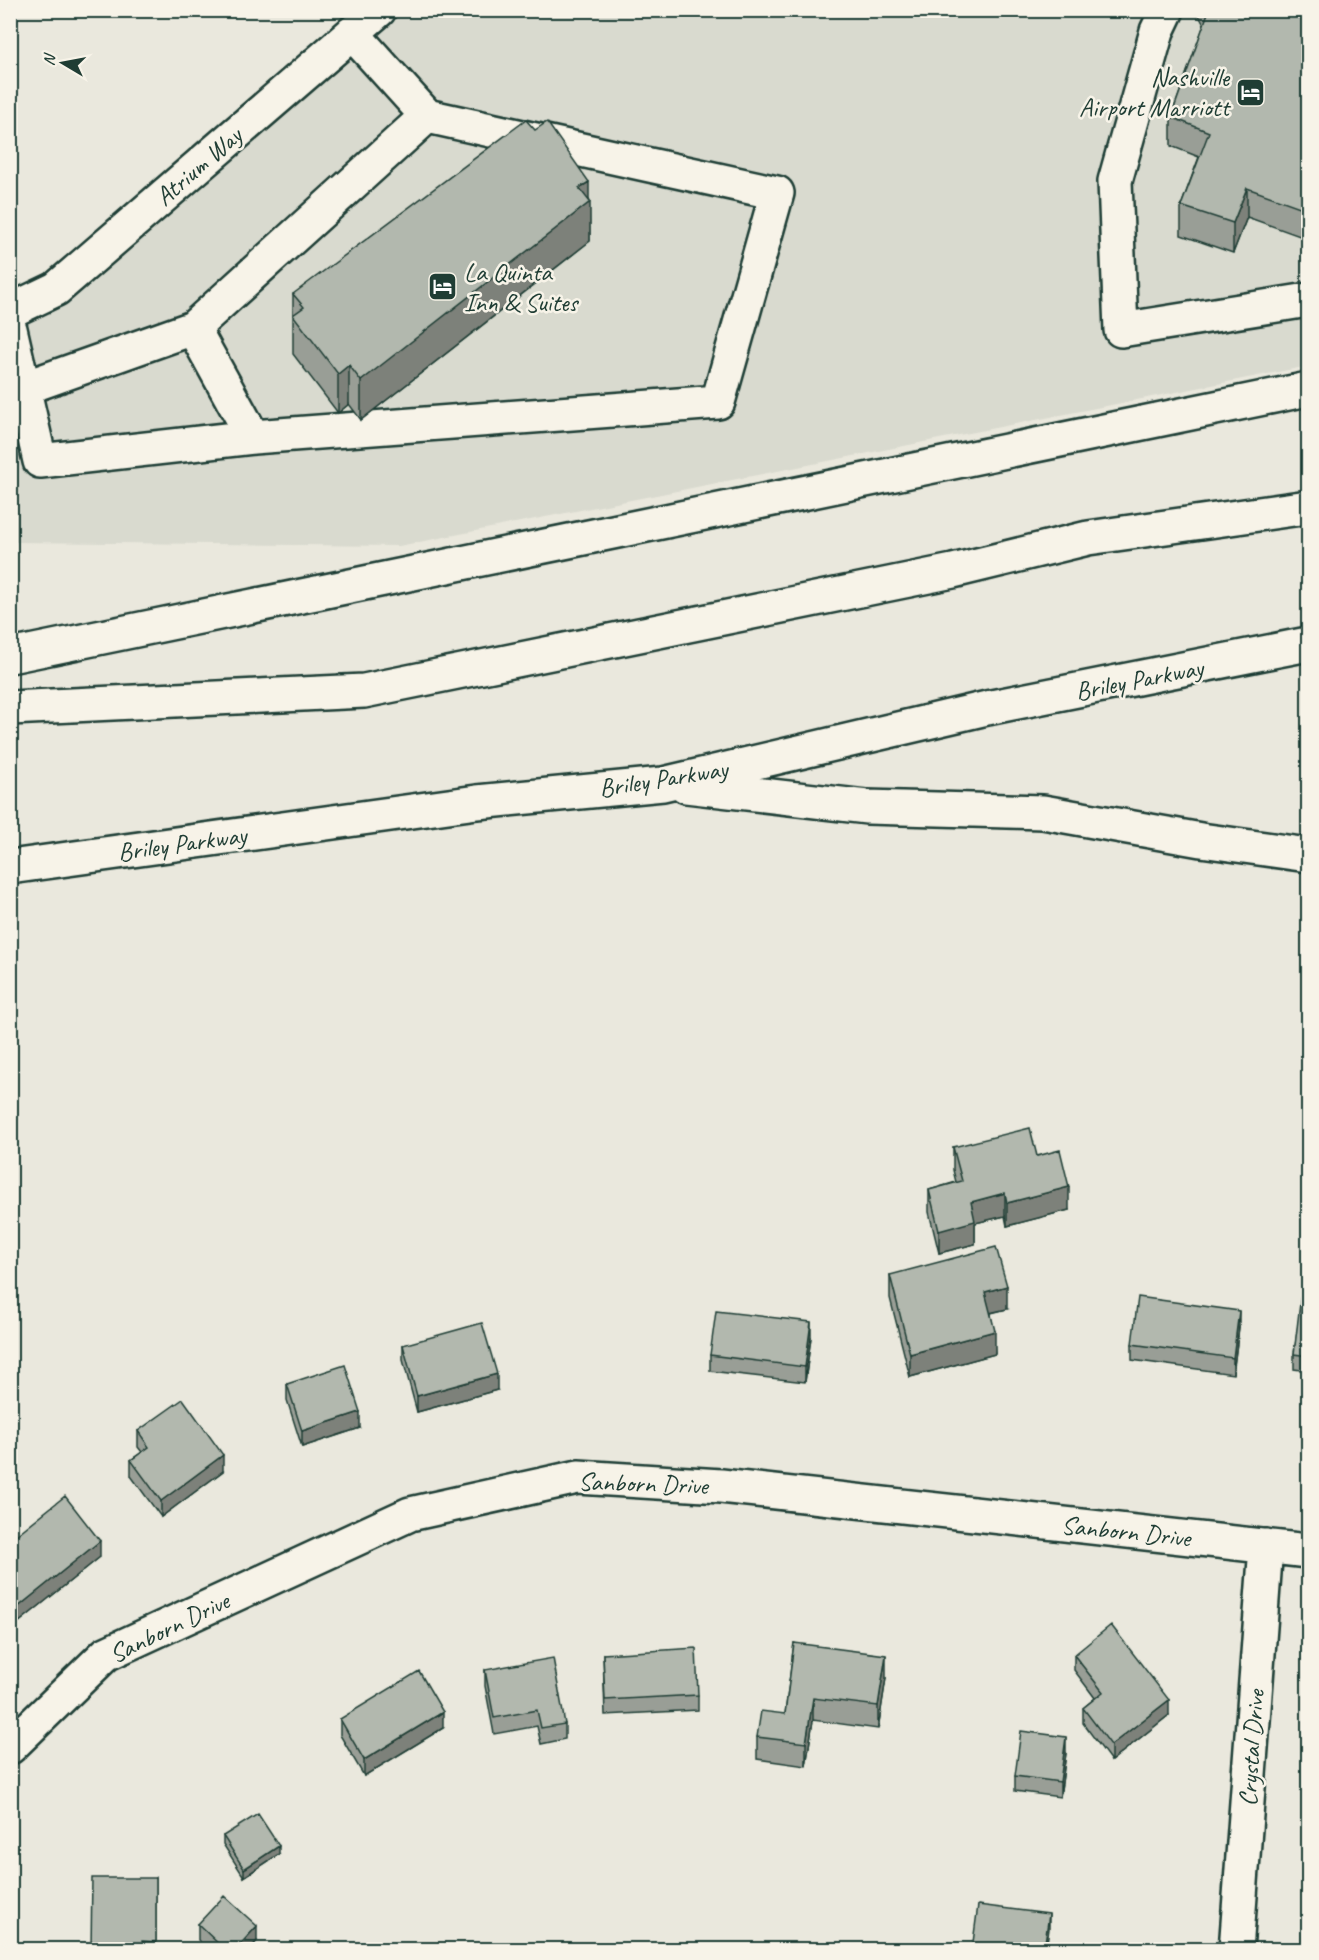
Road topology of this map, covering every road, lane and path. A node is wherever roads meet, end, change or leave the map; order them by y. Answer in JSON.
{"nodes":[{"id":1,"x":379,"y":10,"type":"edge"},
{"id":2,"x":1167,"y":10,"type":"edge"},
{"id":3,"x":352,"y":33,"type":"junction"},
{"id":4,"x":427,"y":116,"type":"junction"},
{"id":5,"x":1308,"y":300,"type":"edge"},
{"id":6,"x":10,"y":311,"type":"edge"},
{"id":7,"x":193,"y":328,"type":"junction"},
{"id":8,"x":10,"y":329,"type":"edge"},
{"id":9,"x":24,"y":388,"type":"junction"},
{"id":10,"x":1308,"y":389,"type":"edge"},
{"id":11,"x":253,"y":437,"type":"junction"},
{"id":12,"x":1308,"y":507,"type":"edge"},
{"id":13,"x":1308,"y":644,"type":"edge"},
{"id":14,"x":10,"y":656,"type":"edge"},
{"id":15,"x":10,"y":708,"type":"edge"},
{"id":16,"x":663,"y":783,"type":"junction"},
{"id":17,"x":1308,"y":855,"type":"edge"},
{"id":18,"x":10,"y":867,"type":"edge"},
{"id":19,"x":1266,"y":1546,"type":"junction"},
{"id":20,"x":1308,"y":1551,"type":"edge"},
{"id":21,"x":10,"y":1747,"type":"edge"},
{"id":22,"x":1236,"y":1950,"type":"edge"}],
"edges":[{"from":1,"to":3,"type":"main road","name":"Atrium Way"},
{"from":2,"to":5,"type":"main road"},
{"from":3,"to":4,"type":"main road"},
{"from":3,"to":6,"type":"main road","name":"Atrium Way"},
{"from":4,"to":7,"type":"main road"},
{"from":4,"to":11,"type":"main road"},
{"from":7,"to":9,"type":"main road"},
{"from":7,"to":11,"type":"main road"},
{"from":8,"to":9,"type":"main road"},
{"from":9,"to":11,"type":"main road"},
{"from":10,"to":14,"type":"main road"},
{"from":12,"to":15,"type":"main road"},
{"from":13,"to":16,"type":"main road","name":"Briley Parkway"},
{"from":16,"to":17,"type":"main road"},
{"from":16,"to":18,"type":"main road","name":"Briley Parkway"},
{"from":19,"to":20,"type":"main road","name":"Sanborn Drive"},
{"from":19,"to":21,"type":"main road","name":"Sanborn Drive"},
{"from":19,"to":22,"type":"main road","name":"Crystal Drive"}]}
